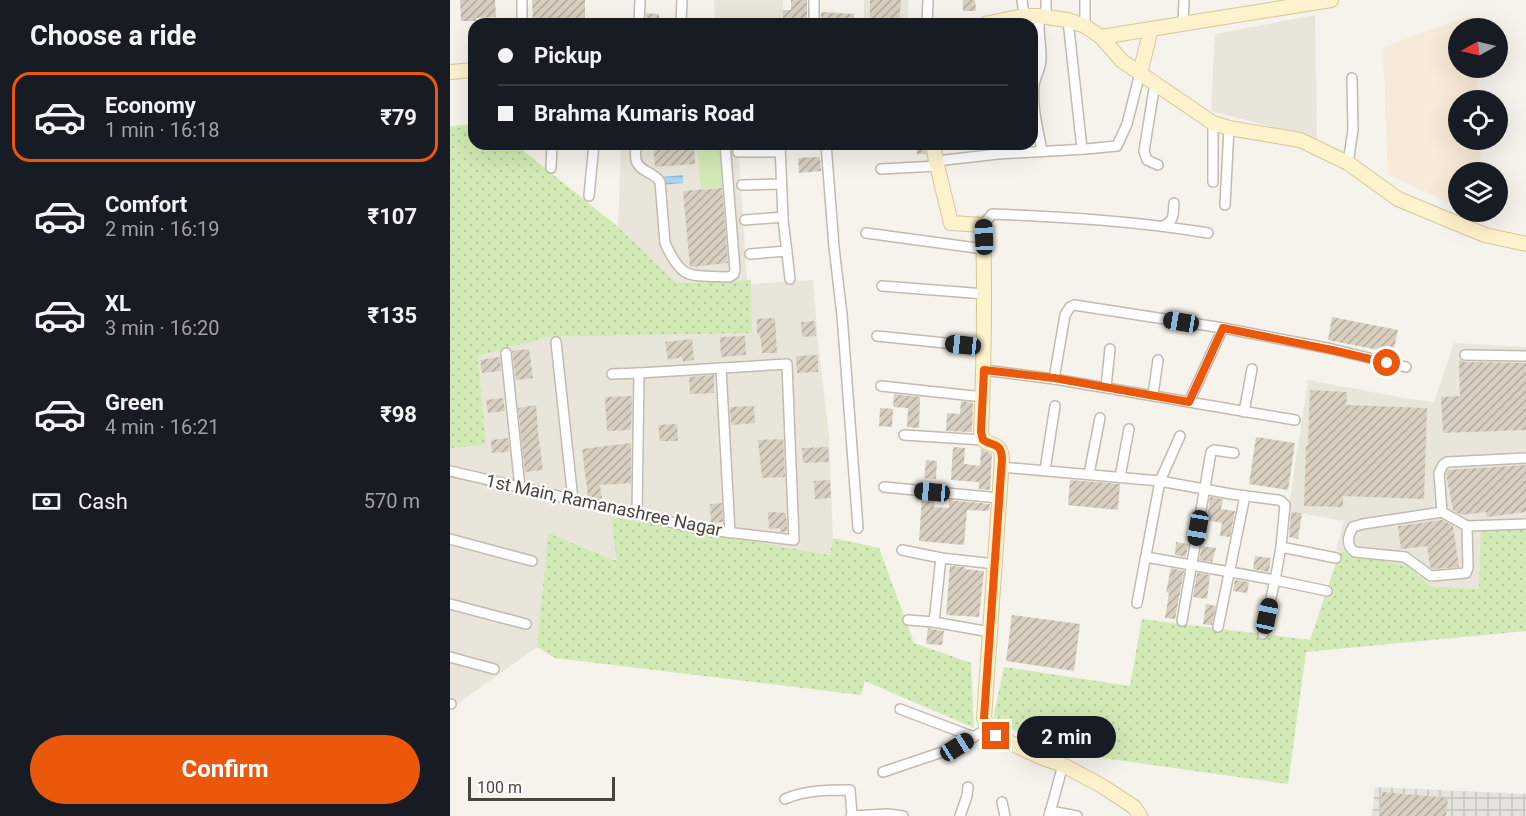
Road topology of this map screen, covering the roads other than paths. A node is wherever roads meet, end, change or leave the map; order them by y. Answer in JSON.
{"nodes":[{"id":1,"x":522,"y":0,"type":"edge"},
{"id":2,"x":640,"y":0,"type":"edge"},
{"id":3,"x":682,"y":0,"type":"edge"},
{"id":4,"x":814,"y":0,"type":"edge"},
{"id":5,"x":927,"y":0,"type":"edge"},
{"id":6,"x":1022,"y":0,"type":"edge"},
{"id":7,"x":1046,"y":0,"type":"edge"},
{"id":8,"x":1085,"y":0,"type":"edge"},
{"id":9,"x":1184,"y":0,"type":"edge"},
{"id":10,"x":1331,"y":0,"type":"edge"},
{"id":11,"x":1024,"y":16,"type":"junction"},
{"id":12,"x":1042,"y":17,"type":"junction"},
{"id":13,"x":522,"y":18,"type":"edge"},
{"id":14,"x":639,"y":18,"type":"edge"},
{"id":15,"x":681,"y":18,"type":"edge"},
{"id":16,"x":814,"y":18,"type":"edge"},
{"id":17,"x":927,"y":18,"type":"edge"},
{"id":18,"x":1014,"y":18,"type":"edge"},
{"id":19,"x":1068,"y":20,"type":"junction"},
{"id":20,"x":1183,"y":24,"type":"junction"},
{"id":21,"x":1085,"y":26,"type":"junction"},
{"id":22,"x":1151,"y":29,"type":"junction"},
{"id":23,"x":1038,"y":36,"type":"edge"},
{"id":24,"x":1038,"y":36,"type":"edge"},
{"id":25,"x":1101,"y":37,"type":"junction"},
{"id":26,"x":468,"y":70,"type":"edge"},
{"id":27,"x":450,"y":72,"type":"edge"},
{"id":28,"x":1038,"y":72,"type":"edge"},
{"id":29,"x":1140,"y":73,"type":"junction"},
{"id":30,"x":1352,"y":78,"type":"dead end"},
{"id":31,"x":1155,"y":83,"type":"junction"},
{"id":32,"x":1213,"y":123,"type":"junction"},
{"id":33,"x":1229,"y":128,"type":"junction"},
{"id":34,"x":1038,"y":129,"type":"edge"},
{"id":35,"x":1082,"y":149,"type":"junction"},
{"id":36,"x":552,"y":150,"type":"edge"},
{"id":37,"x":593,"y":150,"type":"edge"},
{"id":38,"x":636,"y":150,"type":"edge"},
{"id":39,"x":725,"y":150,"type":"edge"},
{"id":40,"x":759,"y":150,"type":"edge"},
{"id":41,"x":780,"y":150,"type":"edge"},
{"id":42,"x":826,"y":150,"type":"edge"},
{"id":43,"x":934,"y":150,"type":"edge"},
{"id":44,"x":1042,"y":151,"type":"junction"},
{"id":45,"x":738,"y":152,"type":"dead end"},
{"id":46,"x":1348,"y":163,"type":"junction"},
{"id":47,"x":937,"y":164,"type":"junction"},
{"id":48,"x":1158,"y":165,"type":"dead end"},
{"id":49,"x":551,"y":168,"type":"dead end"},
{"id":50,"x":881,"y":169,"type":"dead end"},
{"id":51,"x":1213,"y":182,"type":"dead end"},
{"id":52,"x":782,"y":184,"type":"junction"},
{"id":53,"x":742,"y":185,"type":"dead end"},
{"id":54,"x":589,"y":196,"type":"dead end"},
{"id":55,"x":1174,"y":203,"type":"dead end"},
{"id":56,"x":1225,"y":205,"type":"dead end"},
{"id":57,"x":783,"y":217,"type":"junction"},
{"id":58,"x":745,"y":220,"type":"dead end"},
{"id":59,"x":983,"y":225,"type":"junction"},
{"id":60,"x":1163,"y":226,"type":"junction"},
{"id":61,"x":866,"y":233,"type":"dead end"},
{"id":62,"x":1208,"y":233,"type":"dead end"},
{"id":63,"x":1526,"y":244,"type":"edge"},
{"id":64,"x":984,"y":249,"type":"junction"},
{"id":65,"x":787,"y":251,"type":"junction"},
{"id":66,"x":750,"y":254,"type":"dead end"},
{"id":67,"x":790,"y":279,"type":"dead end"},
{"id":68,"x":882,"y":286,"type":"dead end"},
{"id":69,"x":985,"y":294,"type":"junction"},
{"id":70,"x":1223,"y":328,"type":"junction"},
{"id":71,"x":877,"y":336,"type":"dead end"},
{"id":72,"x":556,"y":342,"type":"dead end"},
{"id":73,"x":984,"y":347,"type":"junction"},
{"id":74,"x":1110,"y":349,"type":"dead end"},
{"id":75,"x":506,"y":353,"type":"dead end"},
{"id":76,"x":1465,"y":355,"type":"dead end"},
{"id":77,"x":1526,"y":356,"type":"edge"},
{"id":78,"x":1158,"y":360,"type":"dead end"},
{"id":79,"x":721,"y":368,"type":"junction"},
{"id":80,"x":1406,"y":368,"type":"dead end"},
{"id":81,"x":1252,"y":369,"type":"dead end"},
{"id":82,"x":984,"y":370,"type":"junction"},
{"id":83,"x":639,"y":373,"type":"junction"},
{"id":84,"x":612,"y":374,"type":"dead end"},
{"id":85,"x":1054,"y":378,"type":"junction"},
{"id":86,"x":881,"y":386,"type":"dead end"},
{"id":87,"x":1106,"y":387,"type":"junction"},
{"id":88,"x":1153,"y":396,"type":"junction"},
{"id":89,"x":982,"y":397,"type":"junction"},
{"id":90,"x":1189,"y":402,"type":"junction"},
{"id":91,"x":1055,"y":406,"type":"dead end"},
{"id":92,"x":1244,"y":412,"type":"junction"},
{"id":93,"x":1100,"y":418,"type":"dead end"},
{"id":94,"x":1295,"y":420,"type":"dead end"},
{"id":95,"x":1129,"y":429,"type":"dead end"},
{"id":96,"x":904,"y":435,"type":"dead end"},
{"id":97,"x":1180,"y":436,"type":"dead end"},
{"id":98,"x":983,"y":440,"type":"junction"},
{"id":99,"x":1234,"y":453,"type":"dead end"},
{"id":100,"x":1526,"y":458,"type":"edge"},
{"id":101,"x":1001,"y":467,"type":"junction"},
{"id":102,"x":1045,"y":470,"type":"junction"},
{"id":103,"x":450,"y":471,"type":"edge"},
{"id":104,"x":1089,"y":474,"type":"junction"},
{"id":105,"x":1120,"y":477,"type":"junction"},
{"id":106,"x":1160,"y":481,"type":"junction"},
{"id":107,"x":520,"y":488,"type":"junction"},
{"id":108,"x":884,"y":488,"type":"dead end"},
{"id":109,"x":1205,"y":490,"type":"junction"},
{"id":110,"x":1245,"y":496,"type":"junction"},
{"id":111,"x":999,"y":498,"type":"junction"},
{"id":112,"x":573,"y":500,"type":"junction"},
{"id":113,"x":1442,"y":512,"type":"junction"},
{"id":114,"x":637,"y":514,"type":"junction"},
{"id":115,"x":1526,"y":524,"type":"edge"},
{"id":116,"x":1467,"y":526,"type":"junction"},
{"id":117,"x":858,"y":528,"type":"dead end"},
{"id":118,"x":730,"y":533,"type":"junction"},
{"id":119,"x":450,"y":540,"type":"edge"},
{"id":120,"x":1281,"y":547,"type":"junction"},
{"id":121,"x":902,"y":550,"type":"dead end"},
{"id":122,"x":1146,"y":557,"type":"junction"},
{"id":123,"x":941,"y":558,"type":"junction"},
{"id":124,"x":1336,"y":558,"type":"dead end"},
{"id":125,"x":532,"y":561,"type":"dead end"},
{"id":126,"x":994,"y":564,"type":"junction"},
{"id":127,"x":1191,"y":566,"type":"junction"},
{"id":128,"x":1229,"y":572,"type":"junction"},
{"id":129,"x":1275,"y":580,"type":"junction"},
{"id":130,"x":1327,"y":591,"type":"dead end"},
{"id":131,"x":1137,"y":603,"type":"dead end"},
{"id":132,"x":450,"y":604,"type":"edge"},
{"id":133,"x":908,"y":620,"type":"dead end"},
{"id":134,"x":1182,"y":621,"type":"dead end"},
{"id":135,"x":934,"y":622,"type":"junction"},
{"id":136,"x":526,"y":624,"type":"dead end"},
{"id":137,"x":1218,"y":627,"type":"dead end"},
{"id":138,"x":990,"y":632,"type":"junction"},
{"id":139,"x":1263,"y":634,"type":"dead end"},
{"id":140,"x":450,"y":657,"type":"edge"},
{"id":141,"x":494,"y":669,"type":"dead end"},
{"id":142,"x":900,"y":709,"type":"dead end"},
{"id":143,"x":988,"y":728,"type":"junction"},
{"id":144,"x":974,"y":737,"type":"junction"},
{"id":145,"x":1063,"y":765,"type":"junction"},
{"id":146,"x":883,"y":772,"type":"dead end"},
{"id":147,"x":968,"y":787,"type":"dead end"},
{"id":148,"x":785,"y":799,"type":"dead end"},
{"id":149,"x":1002,"y":802,"type":"dead end"},
{"id":150,"x":1049,"y":814,"type":"edge"},
{"id":151,"x":851,"y":815,"type":"edge"},
{"id":152,"x":903,"y":816,"type":"edge"},
{"id":153,"x":960,"y":816,"type":"edge"},
{"id":154,"x":1005,"y":816,"type":"edge"},
{"id":155,"x":1077,"y":816,"type":"edge"},
{"id":156,"x":1140,"y":816,"type":"edge"}],
"edges":[{"from":1,"to":13,"type":"street"},
{"from":2,"to":14,"type":"street"},
{"from":3,"to":15,"type":"street"},
{"from":4,"to":16,"type":"street"},
{"from":5,"to":17,"type":"street"},
{"from":6,"to":11,"type":"street"},
{"from":7,"to":12,"type":"street"},
{"from":8,"to":21,"type":"street"},
{"from":9,"to":20,"type":"street"},
{"from":10,"to":20,"type":"street"},
{"from":11,"to":12,"type":"street"},
{"from":11,"to":18,"type":"street"},
{"from":12,"to":19,"type":"street"},
{"from":12,"to":24,"type":"street"},
{"from":19,"to":21,"type":"street"},
{"from":19,"to":35,"type":"street"},
{"from":20,"to":22,"type":"street"},
{"from":21,"to":25,"type":"street"},
{"from":22,"to":25,"type":"street"},
{"from":22,"to":29,"type":"street"},
{"from":23,"to":28,"type":"street"},
{"from":25,"to":29,"type":"street"},
{"from":26,"to":27,"type":"street"},
{"from":29,"to":31,"type":"street"},
{"from":29,"to":35,"type":"street"},
{"from":30,"to":46,"type":"street"},
{"from":31,"to":32,"type":"street"},
{"from":31,"to":48,"type":"street"},
{"from":32,"to":33,"type":"street"},
{"from":32,"to":51,"type":"street"},
{"from":33,"to":46,"type":"street"},
{"from":33,"to":56,"type":"street"},
{"from":34,"to":44,"type":"street"},
{"from":35,"to":44,"type":"street"},
{"from":36,"to":49,"type":"street"},
{"from":37,"to":54,"type":"street"},
{"from":38,"to":39,"type":"street"},
{"from":40,"to":45,"type":"street"},
{"from":41,"to":52,"type":"street"},
{"from":42,"to":117,"type":"street"},
{"from":43,"to":47,"type":"street"},
{"from":44,"to":47,"type":"street"},
{"from":46,"to":63,"type":"street"},
{"from":47,"to":50,"type":"street"},
{"from":47,"to":59,"type":"street"},
{"from":52,"to":53,"type":"street"},
{"from":52,"to":57,"type":"street"},
{"from":55,"to":60,"type":"street"},
{"from":57,"to":58,"type":"street"},
{"from":57,"to":65,"type":"street"},
{"from":59,"to":60,"type":"street"},
{"from":59,"to":64,"type":"street"},
{"from":60,"to":62,"type":"street"},
{"from":61,"to":64,"type":"street"},
{"from":64,"to":69,"type":"street"},
{"from":65,"to":66,"type":"street"},
{"from":65,"to":67,"type":"street"},
{"from":68,"to":69,"type":"street"},
{"from":69,"to":73,"type":"street"},
{"from":70,"to":80,"type":"street"},
{"from":70,"to":85,"type":"street"},
{"from":70,"to":90,"type":"street"},
{"from":71,"to":73,"type":"street"},
{"from":72,"to":112,"type":"street"},
{"from":73,"to":82,"type":"street"},
{"from":74,"to":87,"type":"street"},
{"from":75,"to":107,"type":"street"},
{"from":76,"to":77,"type":"street"},
{"from":78,"to":88,"type":"street"},
{"from":79,"to":83,"type":"street"},
{"from":79,"to":118,"type":"street"},
{"from":79,"to":118,"type":"street","name":"1st Main, Ramanashree Nagar"},
{"from":81,"to":92,"type":"street"},
{"from":82,"to":85,"type":"street"},
{"from":82,"to":89,"type":"street"},
{"from":83,"to":84,"type":"street"},
{"from":83,"to":114,"type":"street"},
{"from":85,"to":87,"type":"street"},
{"from":86,"to":89,"type":"street"},
{"from":87,"to":88,"type":"street"},
{"from":88,"to":90,"type":"street"},
{"from":89,"to":98,"type":"street"},
{"from":90,"to":92,"type":"street"},
{"from":91,"to":102,"type":"street"},
{"from":92,"to":94,"type":"street"},
{"from":93,"to":104,"type":"street"},
{"from":95,"to":105,"type":"street"},
{"from":96,"to":98,"type":"street"},
{"from":97,"to":106,"type":"street"},
{"from":98,"to":101,"type":"street"},
{"from":99,"to":109,"type":"street"},
{"from":100,"to":113,"type":"street"},
{"from":101,"to":102,"type":"street"},
{"from":101,"to":111,"type":"street"},
{"from":102,"to":104,"type":"street"},
{"from":103,"to":107,"type":"street","name":"1st Main, Ramanashree Nagar"},
{"from":104,"to":105,"type":"street"},
{"from":105,"to":106,"type":"street"},
{"from":106,"to":109,"type":"street"},
{"from":106,"to":122,"type":"street"},
{"from":107,"to":112,"type":"street","name":"1st Main, Ramanashree Nagar"},
{"from":108,"to":111,"type":"street"},
{"from":109,"to":110,"type":"street"},
{"from":109,"to":127,"type":"street"},
{"from":110,"to":120,"type":"street"},
{"from":110,"to":128,"type":"street"},
{"from":111,"to":126,"type":"street"},
{"from":112,"to":114,"type":"street","name":"1st Main, Ramanashree Nagar"},
{"from":113,"to":116,"type":"street"},
{"from":113,"to":116,"type":"street"},
{"from":114,"to":118,"type":"street","name":"1st Main, Ramanashree Nagar"},
{"from":115,"to":116,"type":"street"},
{"from":119,"to":125,"type":"street"},
{"from":120,"to":124,"type":"street"},
{"from":120,"to":129,"type":"street"},
{"from":121,"to":123,"type":"street"},
{"from":122,"to":127,"type":"street"},
{"from":122,"to":131,"type":"street"},
{"from":123,"to":126,"type":"street"},
{"from":123,"to":135,"type":"street"},
{"from":126,"to":138,"type":"street"},
{"from":127,"to":128,"type":"street"},
{"from":127,"to":134,"type":"street"},
{"from":128,"to":129,"type":"street"},
{"from":128,"to":137,"type":"street"},
{"from":129,"to":130,"type":"street"},
{"from":129,"to":139,"type":"street"},
{"from":132,"to":136,"type":"street"},
{"from":133,"to":135,"type":"street"},
{"from":135,"to":138,"type":"street"},
{"from":138,"to":143,"type":"street"},
{"from":140,"to":141,"type":"street"},
{"from":142,"to":144,"type":"street"},
{"from":143,"to":144,"type":"street"},
{"from":143,"to":145,"type":"street"},
{"from":144,"to":146,"type":"street"},
{"from":145,"to":150,"type":"street"},
{"from":145,"to":156,"type":"street"},
{"from":147,"to":153,"type":"street"},
{"from":148,"to":151,"type":"street"},
{"from":149,"to":154,"type":"street"},
{"from":150,"to":155,"type":"street"},
{"from":151,"to":152,"type":"street"}]}
